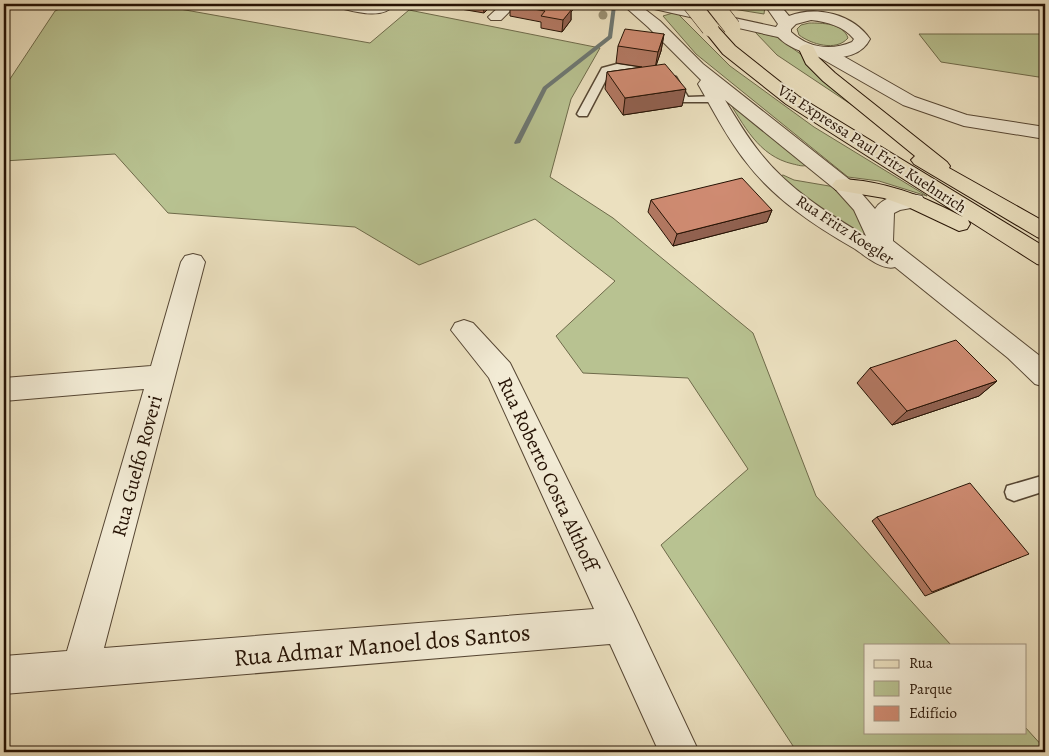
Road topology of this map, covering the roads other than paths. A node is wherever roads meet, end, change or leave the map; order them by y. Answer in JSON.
{"nodes":[{"id":1,"x":341,"y":4,"type":"edge"},
{"id":2,"x":388,"y":4,"type":"edge"},
{"id":3,"x":510,"y":4,"type":"edge"},
{"id":4,"x":629,"y":4,"type":"edge"},
{"id":5,"x":650,"y":4,"type":"edge"},
{"id":6,"x":714,"y":4,"type":"edge"},
{"id":7,"x":771,"y":4,"type":"edge"},
{"id":8,"x":791,"y":4,"type":"edge"},
{"id":9,"x":675,"y":6,"type":"edge"},
{"id":10,"x":496,"y":17,"type":"dead end"},
{"id":11,"x":827,"y":18,"type":"junction"},
{"id":12,"x":654,"y":24,"type":"junction"},
{"id":13,"x":784,"y":28,"type":"junction"},
{"id":14,"x":815,"y":50,"type":"junction"},
{"id":15,"x":851,"y":50,"type":"junction"},
{"id":16,"x":697,"y":68,"type":"junction"},
{"id":17,"x":858,"y":72,"type":"junction"},
{"id":18,"x":716,"y":99,"type":"junction"},
{"id":19,"x":583,"y":114,"type":"dead end"},
{"id":20,"x":1045,"y":133,"type":"edge"},
{"id":21,"x":755,"y":160,"type":"junction"},
{"id":22,"x":961,"y":183,"type":"junction"},
{"id":23,"x":844,"y":185,"type":"junction"},
{"id":24,"x":914,"y":201,"type":"junction"},
{"id":25,"x":1045,"y":232,"type":"edge"},
{"id":26,"x":882,"y":244,"type":"junction"},
{"id":27,"x":1045,"y":258,"type":"edge"},
{"id":28,"x":193,"y":262,"type":"dead end"},
{"id":29,"x":1045,"y":273,"type":"edge"},
{"id":30,"x":934,"y":284,"type":"junction"},
{"id":31,"x":464,"y":330,"type":"dead end"},
{"id":32,"x":161,"y":376,"type":"junction"},
{"id":33,"x":1045,"y":376,"type":"edge"},
{"id":34,"x":4,"y":389,"type":"edge"},
{"id":35,"x":1045,"y":483,"type":"edge"},
{"id":36,"x":1014,"y":492,"type":"dead end"},
{"id":37,"x":620,"y":625,"type":"junction"},
{"id":38,"x":80,"y":669,"type":"junction"},
{"id":39,"x":4,"y":675,"type":"edge"},
{"id":40,"x":679,"y":752,"type":"edge"}],
"edges":[{"from":1,"to":2,"type":"street"},
{"from":3,"to":10,"type":"street"},
{"from":4,"to":12,"type":"street","name":"Rua Fritz Koegler"},
{"from":5,"to":9,"type":"street"},
{"from":6,"to":22,"type":"main road","name":"Via Expressa Paul Fritz Kuehnrich","bridge":true},
{"from":7,"to":13,"type":"street"},
{"from":8,"to":11,"type":"street"},
{"from":9,"to":12,"type":"street"},
{"from":9,"to":13,"type":"street"},
{"from":9,"to":27,"type":"main road","name":"Via Expressa Paul Fritz Kuehnrich","bridge":true},
{"from":11,"to":13,"type":"street"},
{"from":11,"to":15,"type":"street"},
{"from":12,"to":16,"type":"street","name":"Rua Fritz Koegler"},
{"from":13,"to":14,"type":"street"},
{"from":14,"to":15,"type":"street"},
{"from":14,"to":17,"type":"street"},
{"from":14,"to":22,"type":"main road"},
{"from":15,"to":17,"type":"street"},
{"from":16,"to":18,"type":"street","name":"Rua Fritz Koegler"},
{"from":16,"to":23,"type":"street","name":"Rua Fritz Koegler"},
{"from":17,"to":20,"type":"street"},
{"from":18,"to":19,"type":"lane"},
{"from":18,"to":21,"type":"street","name":"Rua Fritz Koegler"},
{"from":21,"to":23,"type":"street"},
{"from":21,"to":30,"type":"street","name":"Rua Fritz Koegler"},
{"from":22,"to":25,"type":"main road","name":"Via Expressa Paul Fritz Kuehnrich"},
{"from":23,"to":24,"type":"main road"},
{"from":23,"to":26,"type":"street","name":"Rua Fritz Koegler"},
{"from":24,"to":26,"type":"street"},
{"from":24,"to":29,"type":"main road"},
{"from":26,"to":30,"type":"street","name":"Rua Fritz Koegler"},
{"from":28,"to":32,"type":"street","name":"Rua Guelfo Roveri"},
{"from":30,"to":33,"type":"street","name":"Rua Fritz Koegler"},
{"from":31,"to":37,"type":"street","name":"Rua Roberto Costa Althoff"},
{"from":32,"to":34,"type":"street"},
{"from":32,"to":38,"type":"street","name":"Rua Guelfo Roveri"},
{"from":35,"to":36,"type":"lane"},
{"from":37,"to":38,"type":"street","name":"Rua Admar Manoel dos Santos"},
{"from":37,"to":40,"type":"street"},
{"from":38,"to":39,"type":"street","name":"Rua Admar Manoel dos Santos"}]}
